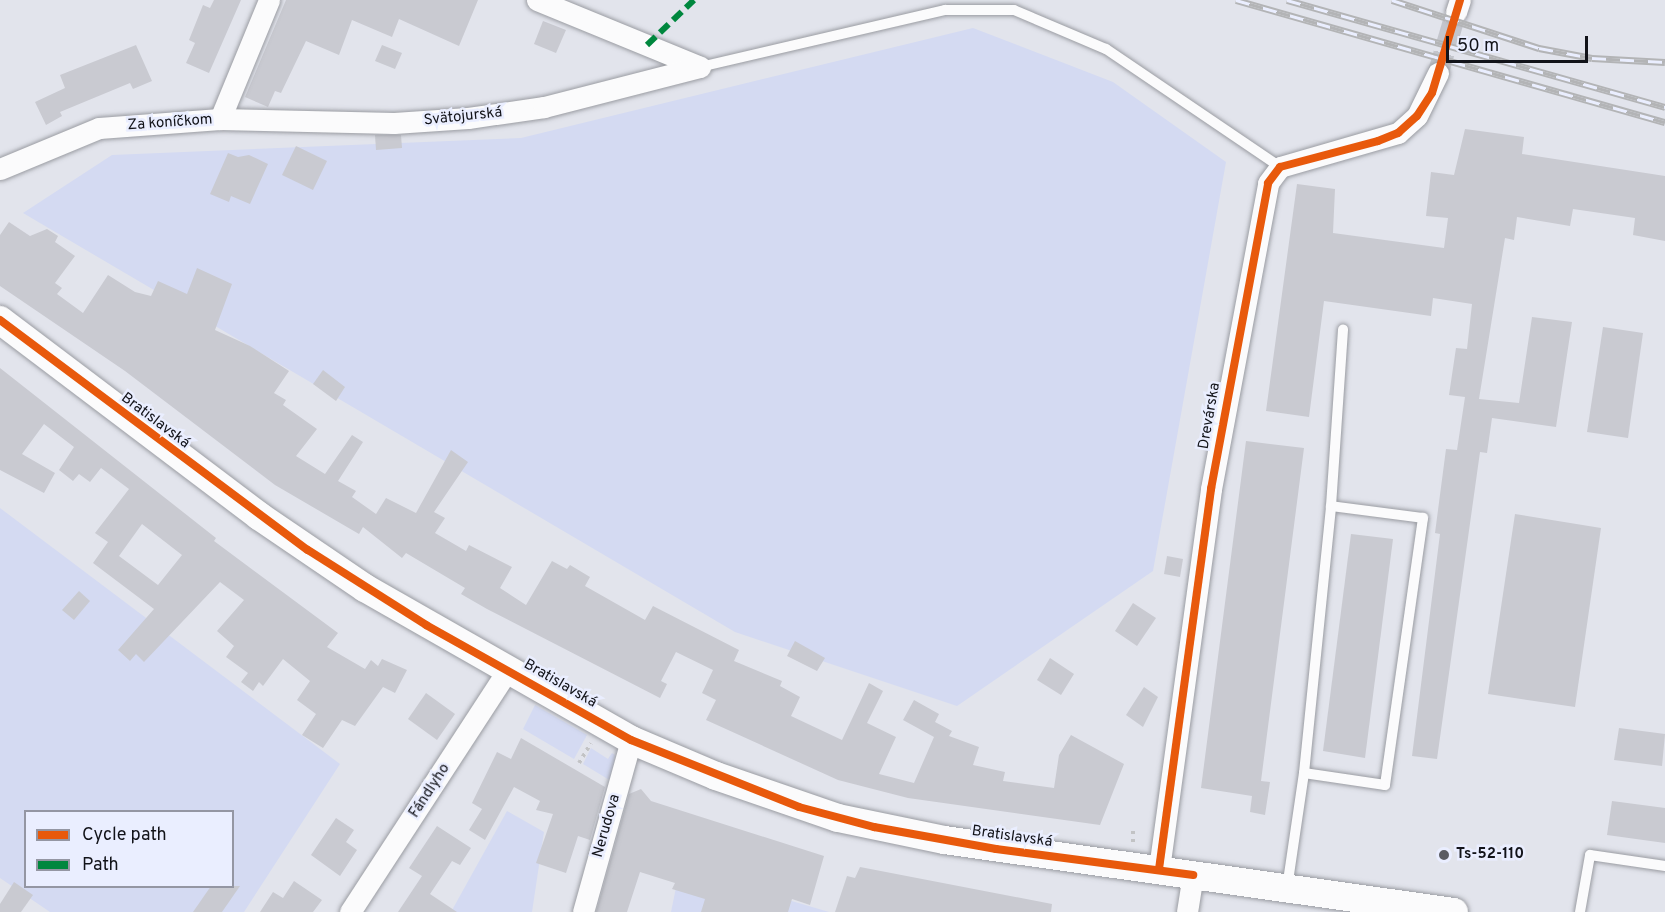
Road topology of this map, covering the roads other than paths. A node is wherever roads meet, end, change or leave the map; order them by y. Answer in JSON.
{"nodes":[{"id":1,"x":269,"y":0,"type":"edge"},
{"id":2,"x":537,"y":0,"type":"edge"},
{"id":3,"x":700,"y":67,"type":"junction"},
{"id":4,"x":1438,"y":73,"type":"tunnel mouth"},
{"id":5,"x":220,"y":119,"type":"junction"},
{"id":6,"x":1280,"y":167,"type":"junction"},
{"id":7,"x":0,"y":169,"type":"edge"},
{"id":8,"x":0,"y":320,"type":"edge"},
{"id":9,"x":1343,"y":329,"type":"dead end"},
{"id":10,"x":1330,"y":506,"type":"junction"},
{"id":11,"x":508,"y":670,"type":"junction"},
{"id":12,"x":631,"y":740,"type":"junction"},
{"id":13,"x":1304,"y":773,"type":"junction"},
{"id":14,"x":1665,"y":866,"type":"edge"},
{"id":15,"x":1159,"y":869,"type":"junction"},
{"id":16,"x":1193,"y":874,"type":"junction"},
{"id":17,"x":1286,"y":891,"type":"junction"},
{"id":18,"x":350,"y":912,"type":"edge"},
{"id":19,"x":583,"y":912,"type":"edge"},
{"id":20,"x":1187,"y":912,"type":"edge"},
{"id":21,"x":1454,"y":912,"type":"edge"},
{"id":22,"x":1580,"y":912,"type":"edge"}],
"edges":[{"from":1,"to":5,"type":"street","name":"Za koníčkom"},
{"from":2,"to":3,"type":"street"},
{"from":3,"to":5,"type":"street","name":"Svätojurská"},
{"from":3,"to":6,"type":"lane"},
{"from":4,"to":6,"type":"street"},
{"from":5,"to":7,"type":"street","name":"Za koníčkom"},
{"from":6,"to":15,"type":"street","name":"Drevárska"},
{"from":8,"to":11,"type":"main road","name":"Bratislavská"},
{"from":9,"to":10,"type":"lane"},
{"from":10,"to":13,"type":"lane"},
{"from":10,"to":13,"type":"lane"},
{"from":11,"to":12,"type":"main road","name":"Bratislavská"},
{"from":11,"to":18,"type":"street","name":"Fándlyho"},
{"from":12,"to":15,"type":"main road","name":"Bratislavská"},
{"from":12,"to":19,"type":"street","name":"Nerudova"},
{"from":13,"to":17,"type":"lane"},
{"from":14,"to":22,"type":"lane"},
{"from":15,"to":16,"type":"main road","name":"Bratislavská"},
{"from":16,"to":17,"type":"main road","name":"Bratislavská"},
{"from":16,"to":20,"type":"street"},
{"from":17,"to":21,"type":"main road","name":"Bratislavská"}]}
